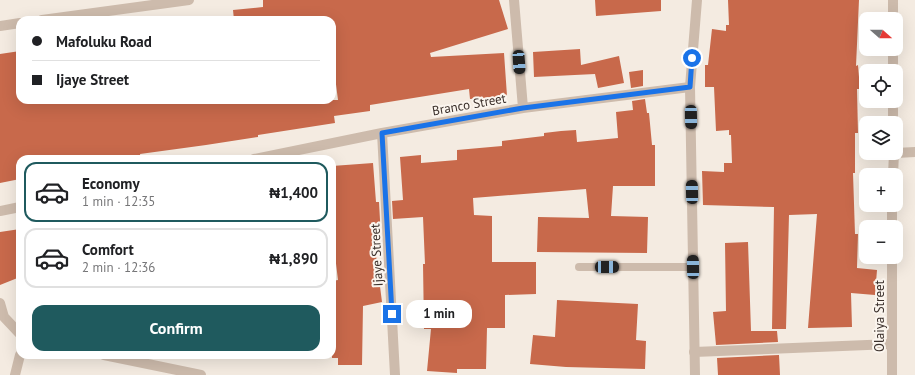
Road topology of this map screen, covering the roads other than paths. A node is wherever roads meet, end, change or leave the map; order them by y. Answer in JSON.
{"nodes":[{"id":1,"x":190,"y":0,"type":"edge"},
{"id":2,"x":514,"y":0,"type":"edge"},
{"id":3,"x":697,"y":0,"type":"edge"},
{"id":4,"x":893,"y":0,"type":"edge"},
{"id":5,"x":130,"y":4,"type":"edge"},
{"id":6,"x":893,"y":12,"type":"edge"},
{"id":7,"x":64,"y":16,"type":"edge"},
{"id":8,"x":16,"y":24,"type":"edge"},
{"id":9,"x":0,"y":26,"type":"edge"},
{"id":10,"x":690,"y":87,"type":"junction"},
{"id":11,"x":523,"y":108,"type":"junction"},
{"id":12,"x":382,"y":133,"type":"junction"},
{"id":13,"x":915,"y":152,"type":"edge"},
{"id":14,"x":903,"y":153,"type":"edge"},
{"id":15,"x":274,"y":155,"type":"edge"},
{"id":16,"x":16,"y":208,"type":"edge"},
{"id":17,"x":0,"y":211,"type":"edge"},
{"id":18,"x":892,"y":264,"type":"edge"},
{"id":19,"x":579,"y":267,"type":"dead end"},
{"id":20,"x":693,"y":267,"type":"junction"},
{"id":21,"x":0,"y":303,"type":"edge"},
{"id":22,"x":16,"y":330,"type":"edge"},
{"id":23,"x":892,"y":344,"type":"junction"},
{"id":24,"x":694,"y":352,"type":"junction"},
{"id":25,"x":19,"y":359,"type":"edge"},
{"id":26,"x":123,"y":359,"type":"edge"},
{"id":27,"x":15,"y":375,"type":"edge"},
{"id":28,"x":201,"y":375,"type":"edge"},
{"id":29,"x":395,"y":375,"type":"edge"},
{"id":30,"x":695,"y":375,"type":"edge"},
{"id":31,"x":892,"y":375,"type":"edge"}],
"edges":[{"from":1,"to":5,"type":"street"},
{"from":2,"to":11,"type":"street"},
{"from":3,"to":10,"type":"street"},
{"from":4,"to":6,"type":"street"},
{"from":5,"to":7,"type":"street"},
{"from":8,"to":9,"type":"street"},
{"from":10,"to":11,"type":"street","name":"Branco Street"},
{"from":10,"to":20,"type":"street"},
{"from":11,"to":12,"type":"street","name":"Branco Street"},
{"from":12,"to":15,"type":"street","name":"Branco Street"},
{"from":12,"to":29,"type":"street","name":"Ijaye Street"},
{"from":13,"to":14,"type":"street"},
{"from":16,"to":17,"type":"street"},
{"from":18,"to":23,"type":"street","name":"Olaiya Street"},
{"from":19,"to":20,"type":"lane"},
{"from":20,"to":24,"type":"street"},
{"from":21,"to":22,"type":"street"},
{"from":23,"to":24,"type":"street"},
{"from":23,"to":31,"type":"street","name":"Olaiya Street"},
{"from":24,"to":30,"type":"street"},
{"from":25,"to":27,"type":"street"},
{"from":26,"to":28,"type":"street"}]}
